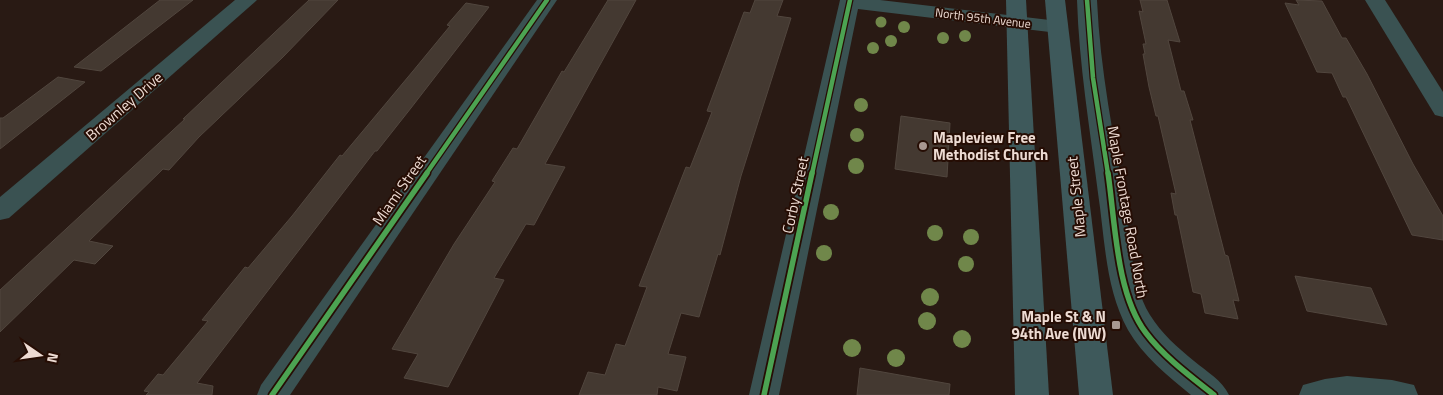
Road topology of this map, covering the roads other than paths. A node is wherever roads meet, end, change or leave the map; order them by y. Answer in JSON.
{"nodes":[{"id":1,"x":247,"y":0,"type":"edge"},
{"id":2,"x":547,"y":0,"type":"edge"},
{"id":3,"x":1055,"y":0,"type":"edge"},
{"id":4,"x":1086,"y":0,"type":"edge"},
{"id":5,"x":1375,"y":0,"type":"edge"},
{"id":6,"x":849,"y":1,"type":"edge"},
{"id":7,"x":1016,"y":11,"type":"edge"},
{"id":8,"x":1058,"y":27,"type":"junction"},
{"id":9,"x":1443,"y":110,"type":"edge"},
{"id":10,"x":0,"y":211,"type":"edge"},
{"id":11,"x":272,"y":395,"type":"edge"},
{"id":12,"x":764,"y":395,"type":"edge"},
{"id":13,"x":1032,"y":395,"type":"edge"},
{"id":14,"x":1096,"y":395,"type":"edge"},
{"id":15,"x":1214,"y":395,"type":"edge"},
{"id":16,"x":1314,"y":395,"type":"edge"},
{"id":17,"x":1403,"y":395,"type":"edge"}],
"edges":[{"from":1,"to":10,"type":"street","name":"Brownley Drive"},
{"from":2,"to":11,"type":"street","name":"Miami Street"},
{"from":3,"to":8,"type":"main road","name":"Maple Street"},
{"from":4,"to":15,"type":"street","name":"Maple Frontage Road North"},
{"from":5,"to":9,"type":"street"},
{"from":6,"to":7,"type":"street","name":"North 95th Avenue"},
{"from":6,"to":12,"type":"street","name":"Corby Street"},
{"from":7,"to":8,"type":"street","name":"North 95th Avenue"},
{"from":7,"to":13,"type":"main road"},
{"from":8,"to":14,"type":"main road","name":"Maple Street"},
{"from":16,"to":17,"type":"street"}]}
